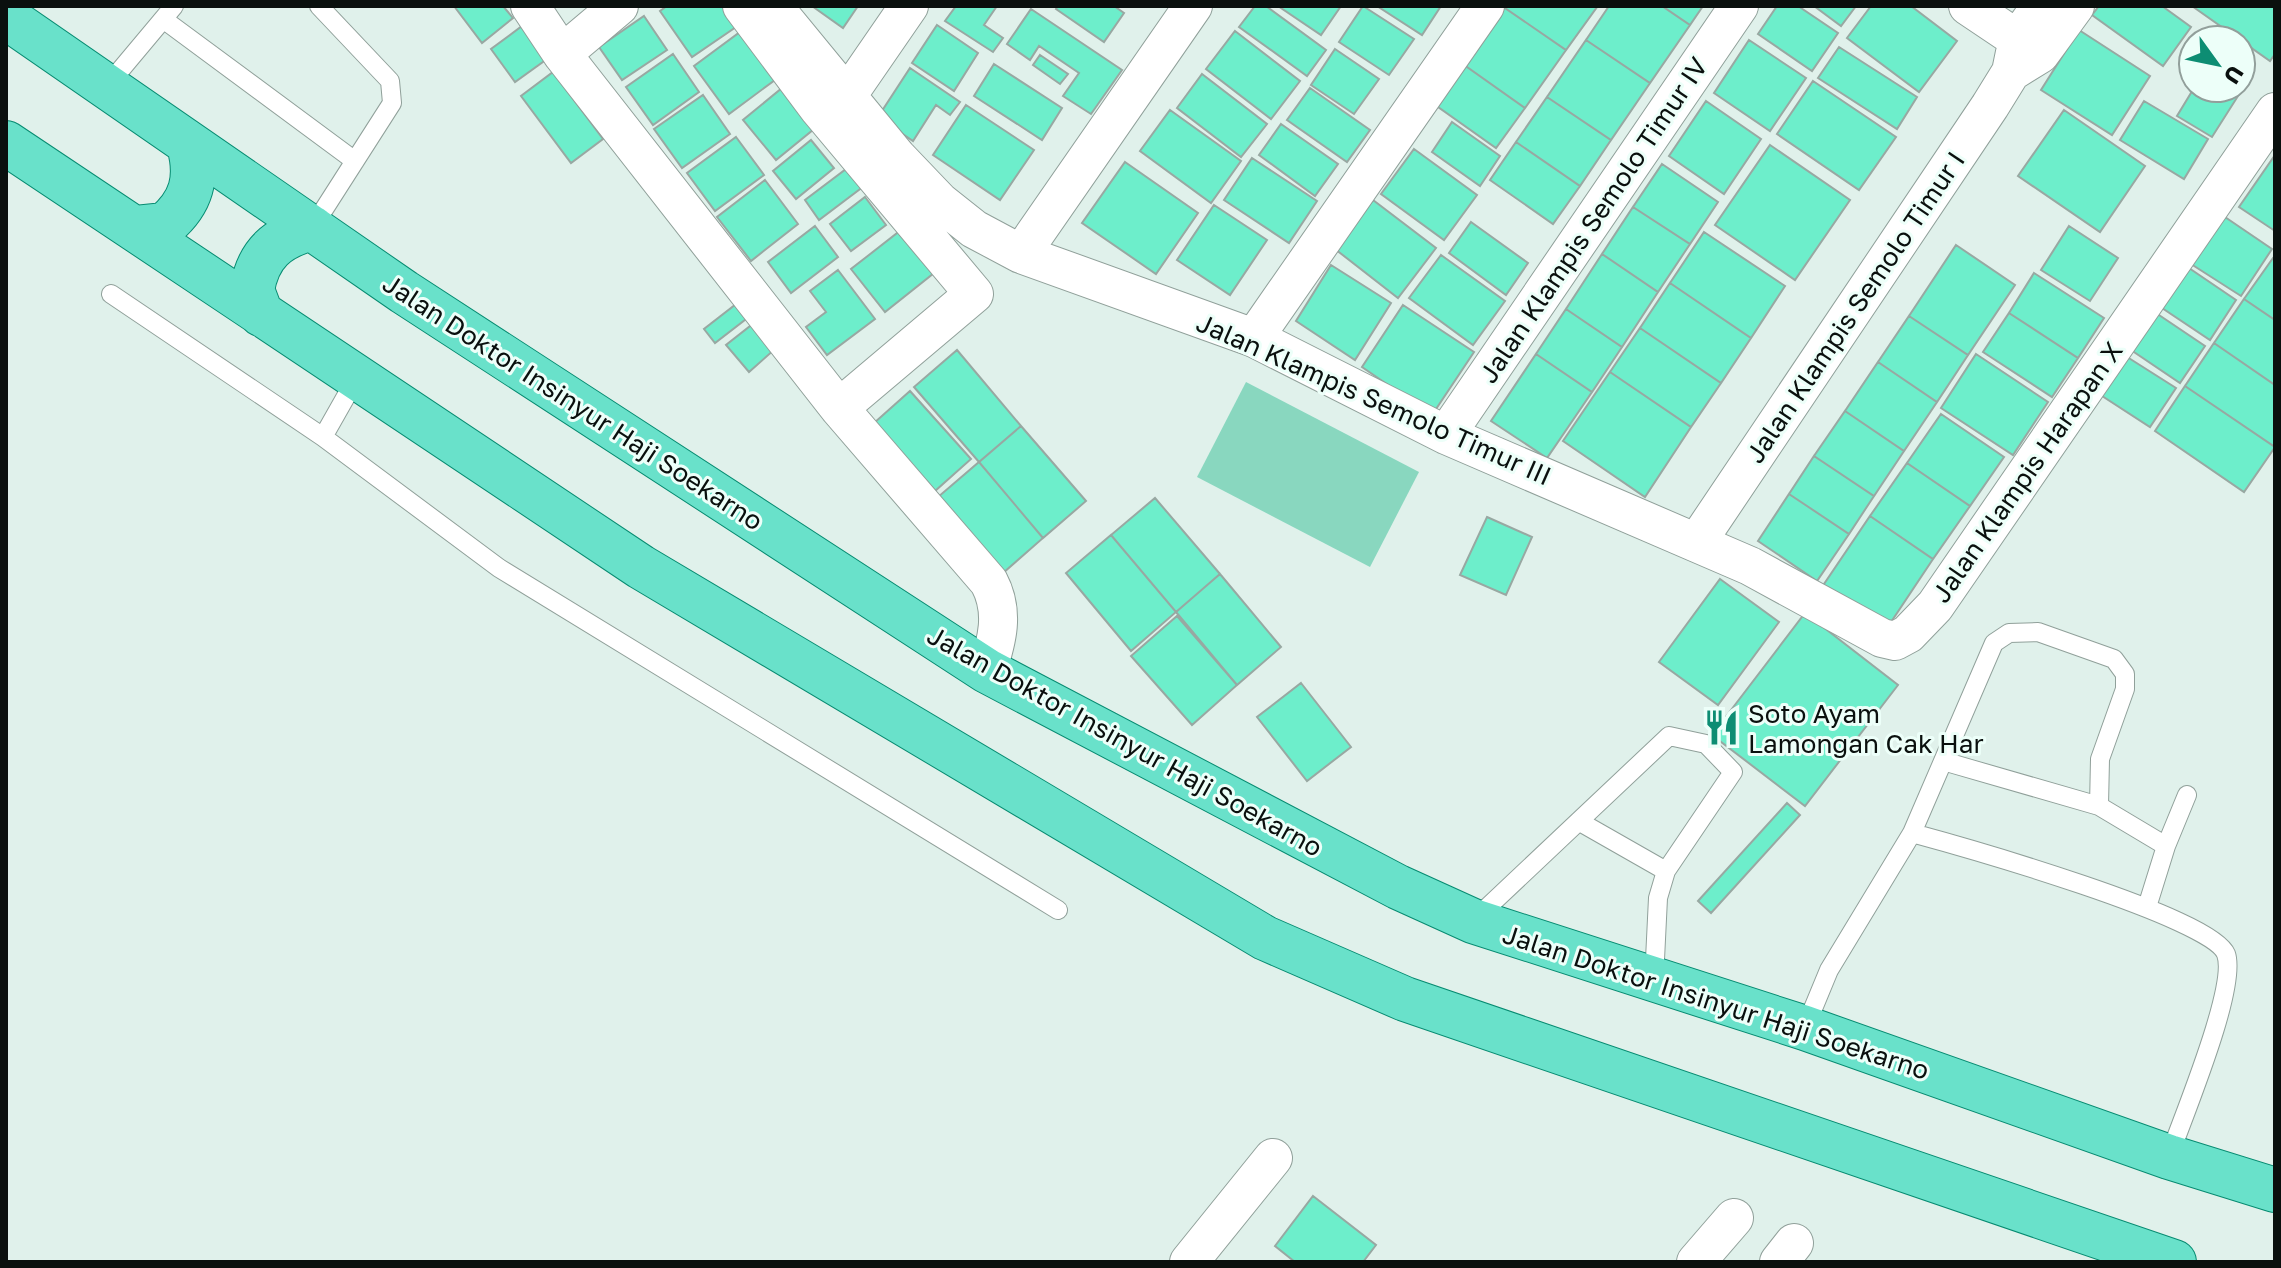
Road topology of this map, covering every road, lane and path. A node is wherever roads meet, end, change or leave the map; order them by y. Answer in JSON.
{"nodes":[{"id":1,"x":319,"y":6,"type":"edge"},
{"id":2,"x":530,"y":6,"type":"edge"},
{"id":3,"x":619,"y":6,"type":"edge"},
{"id":4,"x":742,"y":6,"type":"edge"},
{"id":5,"x":773,"y":6,"type":"edge"},
{"id":6,"x":909,"y":6,"type":"edge"},
{"id":7,"x":1193,"y":6,"type":"edge"},
{"id":8,"x":1485,"y":6,"type":"edge"},
{"id":9,"x":1739,"y":6,"type":"edge"},
{"id":10,"x":1968,"y":6,"type":"edge"},
{"id":11,"x":2041,"y":6,"type":"edge"},
{"id":12,"x":2075,"y":6,"type":"edge"},
{"id":13,"x":168,"y":12,"type":"edge"},
{"id":14,"x":6,"y":17,"type":"edge"},
{"id":15,"x":562,"y":54,"type":"junction"},
{"id":16,"x":2023,"y":55,"type":"junction"},
{"id":17,"x":105,"y":88,"type":"junction"},
{"id":18,"x":847,"y":96,"type":"junction"},
{"id":19,"x":2275,"y":112,"type":"edge"},
{"id":20,"x":6,"y":143,"type":"edge"},
{"id":21,"x":189,"y":145,"type":"junction"},
{"id":22,"x":355,"y":161,"type":"junction"},
{"id":23,"x":136,"y":228,"type":"junction"},
{"id":24,"x":312,"y":228,"type":"junction"},
{"id":25,"x":1021,"y":254,"type":"junction"},
{"id":26,"x":111,"y":294,"type":"dead end"},
{"id":27,"x":261,"y":314,"type":"junction"},
{"id":28,"x":1254,"y":338,"type":"junction"},
{"id":29,"x":358,"y":375,"type":"junction"},
{"id":30,"x":839,"y":408,"type":"junction"},
{"id":31,"x":1446,"y":435,"type":"junction"},
{"id":32,"x":323,"y":437,"type":"junction"},
{"id":33,"x":1697,"y":542,"type":"junction"},
{"id":34,"x":987,"y":671,"type":"junction"},
{"id":35,"x":1943,"y":761,"type":"junction"},
{"id":36,"x":2187,"y":795,"type":"dead end"},
{"id":37,"x":2099,"y":806,"type":"junction"},
{"id":38,"x":1580,"y":822,"type":"junction"},
{"id":39,"x":1912,"y":833,"type":"junction"},
{"id":40,"x":2166,"y":846,"type":"junction"},
{"id":41,"x":1666,"y":871,"type":"junction"},
{"id":42,"x":2147,"y":907,"type":"junction"},
{"id":43,"x":1058,"y":910,"type":"dead end"},
{"id":44,"x":1473,"y":921,"type":"junction"},
{"id":45,"x":1655,"y":981,"type":"junction"},
{"id":46,"x":1805,"y":1028,"type":"junction"},
{"id":47,"x":2169,"y":1157,"type":"junction"},
{"id":48,"x":1273,"y":1158,"type":"dead end"},
{"id":49,"x":2275,"y":1190,"type":"edge"},
{"id":50,"x":1734,"y":1218,"type":"dead end"},
{"id":51,"x":2165,"y":1261,"type":"edge"},
{"id":52,"x":1189,"y":1262,"type":"edge"},
{"id":53,"x":1696,"y":1262,"type":"edge"}],
"edges":[{"from":1,"to":22,"type":"lane"},
{"from":2,"to":15,"type":"street"},
{"from":3,"to":15,"type":"street"},
{"from":4,"to":30,"type":"street"},
{"from":5,"to":18,"type":"street","name":"Jalan Klampis Semolo Timur III"},
{"from":6,"to":18,"type":"street"},
{"from":7,"to":25,"type":"street"},
{"from":8,"to":28,"type":"street"},
{"from":9,"to":31,"type":"street","name":"Jalan Klampis Semolo Timur IV"},
{"from":10,"to":16,"type":"street"},
{"from":11,"to":16,"type":"street","name":"Jalan Klampis Semolo Timur I"},
{"from":12,"to":16,"type":"street","name":"Jalan Klampis Semolo Timur I"},
{"from":13,"to":17,"type":"lane"},
{"from":13,"to":22,"type":"lane"},
{"from":14,"to":17,"type":"main road","name":"Jalan Doktor Insinyur Haji Soekarno"},
{"from":15,"to":30,"type":"street"},
{"from":16,"to":33,"type":"street","name":"Jalan Klampis Semolo Timur I"},
{"from":17,"to":21,"type":"main road","name":"Jalan Doktor Insinyur Haji Soekarno"},
{"from":18,"to":25,"type":"street","name":"Jalan Klampis Semolo Timur III"},
{"from":19,"to":33,"type":"street","name":"Jalan Klampis Harapan X"},
{"from":20,"to":23,"type":"main road"},
{"from":21,"to":23,"type":"main road"},
{"from":21,"to":24,"type":"main road","name":"Jalan Doktor Insinyur Haji Soekarno"},
{"from":22,"to":24,"type":"lane"},
{"from":23,"to":27,"type":"main road"},
{"from":24,"to":27,"type":"main road"},
{"from":24,"to":34,"type":"main road","name":"Jalan Doktor Insinyur Haji Soekarno"},
{"from":25,"to":28,"type":"street","name":"Jalan Klampis Semolo Timur III"},
{"from":26,"to":32,"type":"lane"},
{"from":27,"to":29,"type":"main road"},
{"from":28,"to":31,"type":"street","name":"Jalan Klampis Semolo Timur III"},
{"from":29,"to":32,"type":"lane"},
{"from":29,"to":51,"type":"main road"},
{"from":30,"to":34,"type":"street"},
{"from":31,"to":33,"type":"street","name":"Jalan Klampis Semolo Timur III"},
{"from":32,"to":43,"type":"lane"},
{"from":34,"to":44,"type":"main road","name":"Jalan Doktor Insinyur Haji Soekarno"},
{"from":35,"to":37,"type":"lane"},
{"from":35,"to":37,"type":"lane"},
{"from":35,"to":39,"type":"lane"},
{"from":36,"to":40,"type":"lane"},
{"from":37,"to":40,"type":"lane"},
{"from":38,"to":41,"type":"lane"},
{"from":38,"to":41,"type":"lane"},
{"from":38,"to":44,"type":"lane"},
{"from":39,"to":42,"type":"lane"},
{"from":39,"to":46,"type":"lane"},
{"from":40,"to":42,"type":"lane"},
{"from":41,"to":45,"type":"lane"},
{"from":42,"to":47,"type":"lane"},
{"from":44,"to":45,"type":"main road","name":"Jalan Doktor Insinyur Haji Soekarno"},
{"from":45,"to":46,"type":"main road","name":"Jalan Doktor Insinyur Haji Soekarno"},
{"from":46,"to":47,"type":"main road","name":"Jalan Doktor Insinyur Haji Soekarno"},
{"from":47,"to":49,"type":"main road","name":"Jalan Doktor Insinyur Haji Soekarno"},
{"from":48,"to":52,"type":"street"},
{"from":50,"to":53,"type":"street"}]}
